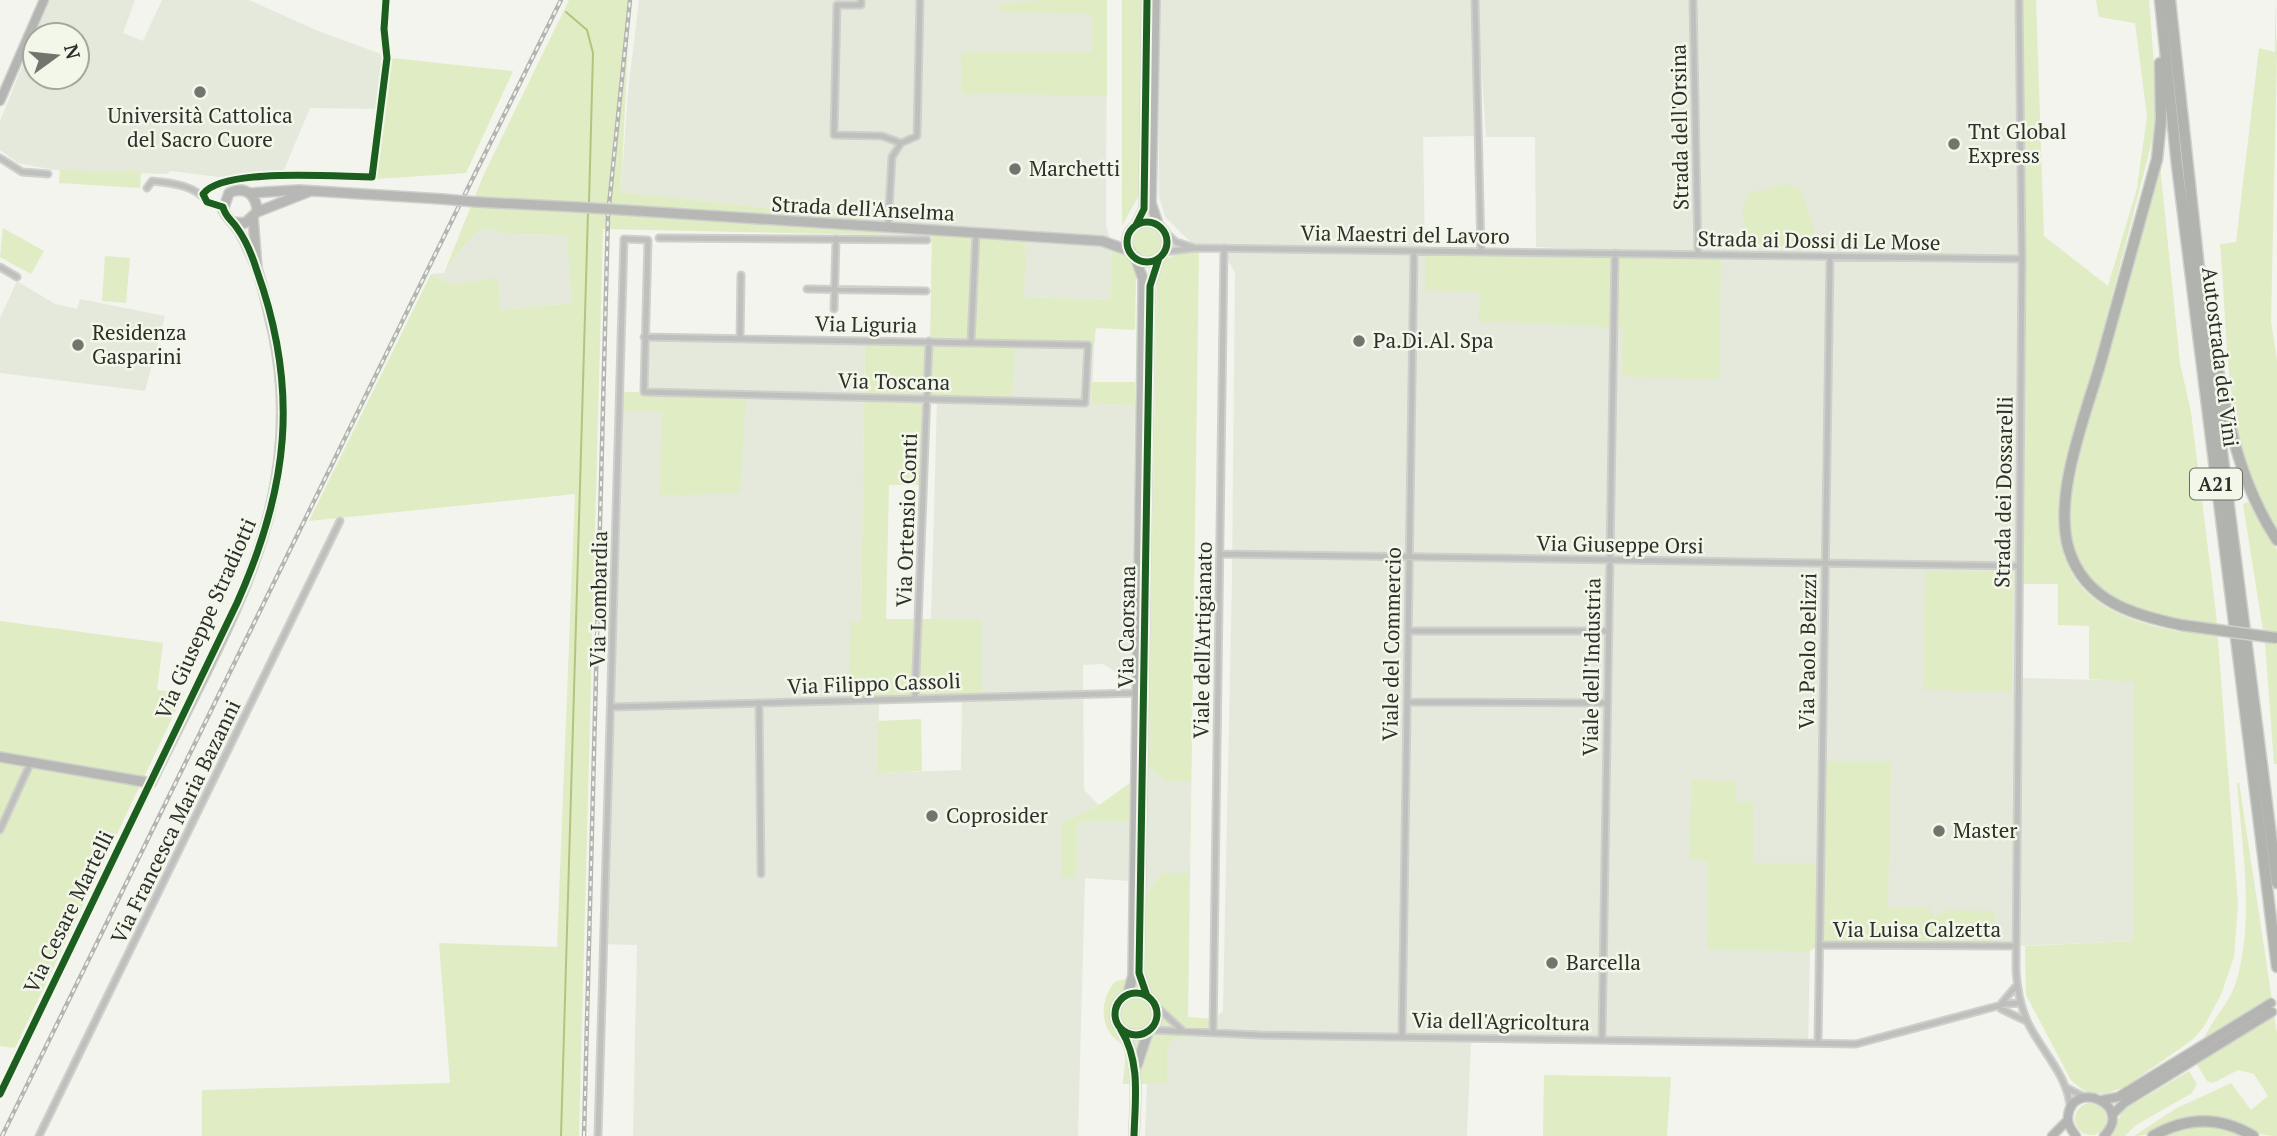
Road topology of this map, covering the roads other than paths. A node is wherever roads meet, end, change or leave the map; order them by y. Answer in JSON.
{"nodes":[{"id":1,"x":44,"y":0,"type":"edge"},
{"id":2,"x":861,"y":0,"type":"edge"},
{"id":3,"x":920,"y":0,"type":"edge"},
{"id":4,"x":1147,"y":0,"type":"edge"},
{"id":5,"x":1154,"y":0,"type":"edge"},
{"id":6,"x":1475,"y":0,"type":"edge"},
{"id":7,"x":1693,"y":0,"type":"edge"},
{"id":8,"x":2019,"y":0,"type":"edge"},
{"id":9,"x":2154,"y":0,"type":"edge"},
{"id":10,"x":2160,"y":0,"type":"edge"},
{"id":11,"x":2170,"y":0,"type":"edge"},
{"id":12,"x":0,"y":101,"type":"edge"},
{"id":13,"x":901,"y":143,"type":"junction"},
{"id":14,"x":0,"y":158,"type":"edge"},
{"id":15,"x":10,"y":167,"type":"junction"},
{"id":16,"x":0,"y":168,"type":"edge"},
{"id":17,"x":48,"y":174,"type":"dead end"},
{"id":18,"x":146,"y":188,"type":"dead end"},
{"id":19,"x":309,"y":191,"type":"junction"},
{"id":20,"x":251,"y":193,"type":"junction"},
{"id":21,"x":223,"y":207,"type":"junction"},
{"id":22,"x":255,"y":215,"type":"junction"},
{"id":23,"x":232,"y":222,"type":"junction"},
{"id":24,"x":1157,"y":224,"type":"junction"},
{"id":25,"x":1136,"y":225,"type":"junction"},
{"id":26,"x":888,"y":227,"type":"junction"},
{"id":27,"x":976,"y":233,"type":"junction"},
{"id":28,"x":1129,"y":233,"type":"junction"},
{"id":29,"x":1166,"y":233,"type":"junction"},
{"id":30,"x":659,"y":238,"type":"dead end"},
{"id":31,"x":836,"y":239,"type":"junction"},
{"id":32,"x":927,"y":240,"type":"dead end"},
{"id":33,"x":1102,"y":241,"type":"junction"},
{"id":34,"x":1195,"y":248,"type":"junction"},
{"id":35,"x":1224,"y":248,"type":"junction"},
{"id":36,"x":1414,"y":251,"type":"junction"},
{"id":37,"x":1481,"y":252,"type":"junction"},
{"id":38,"x":1615,"y":253,"type":"junction"},
{"id":39,"x":1133,"y":254,"type":"junction"},
{"id":40,"x":1698,"y":254,"type":"junction"},
{"id":41,"x":1161,"y":255,"type":"junction"},
{"id":42,"x":1830,"y":259,"type":"junction"},
{"id":43,"x":2022,"y":259,"type":"junction"},
{"id":44,"x":0,"y":267,"type":"edge"},
{"id":45,"x":257,"y":270,"type":"junction"},
{"id":46,"x":741,"y":275,"type":"dead end"},
{"id":47,"x":17,"y":277,"type":"dead end"},
{"id":48,"x":2202,"y":287,"type":"junction"},
{"id":49,"x":807,"y":289,"type":"dead end"},
{"id":50,"x":834,"y":290,"type":"junction"},
{"id":51,"x":926,"y":291,"type":"dead end"},
{"id":52,"x":834,"y":309,"type":"dead end"},
{"id":53,"x":644,"y":337,"type":"junction"},
{"id":54,"x":740,"y":339,"type":"junction"},
{"id":55,"x":929,"y":341,"type":"junction"},
{"id":56,"x":971,"y":342,"type":"junction"},
{"id":57,"x":1088,"y":345,"type":"joint"},
{"id":58,"x":644,"y":392,"type":"joint"},
{"id":59,"x":928,"y":399,"type":"junction"},
{"id":60,"x":340,"y":521,"type":"dead end"},
{"id":61,"x":2277,"y":540,"type":"edge"},
{"id":62,"x":1220,"y":554,"type":"junction"},
{"id":63,"x":1409,"y":558,"type":"junction"},
{"id":64,"x":1610,"y":559,"type":"junction"},
{"id":65,"x":1825,"y":565,"type":"junction"},
{"id":66,"x":2019,"y":566,"type":"junction"},
{"id":67,"x":1408,"y":631,"type":"junction"},
{"id":68,"x":1609,"y":631,"type":"junction"},
{"id":69,"x":2277,"y":638,"type":"edge"},
{"id":70,"x":1137,"y":693,"type":"junction"},
{"id":71,"x":915,"y":699,"type":"junction"},
{"id":72,"x":1407,"y":702,"type":"junction"},
{"id":73,"x":759,"y":703,"type":"junction"},
{"id":74,"x":1608,"y":703,"type":"junction"},
{"id":75,"x":612,"y":707,"type":"junction"},
{"id":76,"x":0,"y":757,"type":"edge"},
{"id":77,"x":31,"y":762,"type":"junction"},
{"id":78,"x":151,"y":783,"type":"junction"},
{"id":79,"x":0,"y":830,"type":"edge"},
{"id":80,"x":761,"y":874,"type":"dead end"},
{"id":81,"x":2277,"y":883,"type":"edge"},
{"id":82,"x":1819,"y":945,"type":"junction"},
{"id":83,"x":2015,"y":946,"type":"junction"},
{"id":84,"x":2277,"y":967,"type":"edge"},
{"id":85,"x":2017,"y":985,"type":"junction"},
{"id":86,"x":1128,"y":994,"type":"junction"},
{"id":87,"x":1147,"y":996,"type":"junction"},
{"id":88,"x":2020,"y":1003,"type":"junction"},
{"id":89,"x":1156,"y":1006,"type":"junction"},
{"id":90,"x":2000,"y":1007,"type":"junction"},
{"id":91,"x":2028,"y":1023,"type":"junction"},
{"id":92,"x":1121,"y":1030,"type":"junction"},
{"id":93,"x":1149,"y":1031,"type":"junction"},
{"id":94,"x":1184,"y":1031,"type":"junction"},
{"id":95,"x":1213,"y":1033,"type":"junction"},
{"id":96,"x":1402,"y":1037,"type":"junction"},
{"id":97,"x":1602,"y":1039,"type":"junction"},
{"id":98,"x":1818,"y":1043,"type":"junction"},
{"id":99,"x":1135,"y":1074,"type":"junction"},
{"id":100,"x":2067,"y":1088,"type":"junction"},
{"id":101,"x":0,"y":1094,"type":"edge"},
{"id":102,"x":2084,"y":1097,"type":"junction"},
{"id":103,"x":2102,"y":1100,"type":"junction"},
{"id":104,"x":2070,"y":1110,"type":"junction"},
{"id":105,"x":2112,"y":1115,"type":"junction"},
{"id":106,"x":2068,"y":1120,"type":"junction"},
{"id":107,"x":1133,"y":1135,"type":"edge"},
{"id":108,"x":39,"y":1136,"type":"edge"},
{"id":109,"x":598,"y":1136,"type":"edge"},
{"id":110,"x":2052,"y":1136,"type":"edge"},
{"id":111,"x":2076,"y":1136,"type":"edge"},
{"id":112,"x":2104,"y":1136,"type":"edge"},
{"id":113,"x":2153,"y":1136,"type":"edge"},
{"id":114,"x":2253,"y":1136,"type":"edge"}],
"edges":[{"from":1,"to":12,"type":"main road"},
{"from":2,"to":13,"type":"street"},
{"from":3,"to":13,"type":"street"},
{"from":4,"to":25,"type":"main road"},
{"from":5,"to":24,"type":"main road"},
{"from":6,"to":37,"type":"street"},
{"from":7,"to":40,"type":"street","name":"Strada dell'Orsina"},
{"from":8,"to":43,"type":"street","name":"Strada dei Dossarelli"},
{"from":9,"to":69,"type":"highway","bridge":true},
{"from":10,"to":84,"type":"highway","name":"Autostrada dei Vini","number":"A21"},
{"from":11,"to":48,"type":"highway","name":"Autostrada dei Vini","number":"A21"},
{"from":13,"to":26,"type":"street"},
{"from":14,"to":15,"type":"street"},
{"from":15,"to":16,"type":"street"},
{"from":15,"to":17,"type":"street"},
{"from":18,"to":21,"type":"street"},
{"from":19,"to":20,"type":"main road"},
{"from":19,"to":22,"type":"main road"},
{"from":19,"to":26,"type":"main road","name":"Strada dell'Anselma","bridge":true},
{"from":20,"to":21,"type":"main road"},
{"from":20,"to":22,"type":"main road"},
{"from":21,"to":23,"type":"main road"},
{"from":22,"to":23,"type":"main road"},
{"from":22,"to":45,"type":"main road","name":"Via Giuseppe Stradiotti"},
{"from":23,"to":45,"type":"main road","name":"Via Giuseppe Stradiotti"},
{"from":24,"to":25,"type":"main road"},
{"from":24,"to":29,"type":"main road"},
{"from":25,"to":28,"type":"main road"},
{"from":26,"to":27,"type":"main road","name":"Strada dell'Anselma"},
{"from":27,"to":33,"type":"main road","name":"Strada dell'Anselma"},
{"from":27,"to":56,"type":"street"},
{"from":28,"to":33,"type":"main road","name":"Strada dell'Anselma"},
{"from":28,"to":39,"type":"main road"},
{"from":29,"to":34,"type":"street","name":"Via Maestri del Lavoro"},
{"from":29,"to":41,"type":"main road"},
{"from":30,"to":31,"type":"street"},
{"from":31,"to":32,"type":"street"},
{"from":31,"to":50,"type":"street"},
{"from":33,"to":39,"type":"main road","name":"Strada dell'Anselma"},
{"from":34,"to":35,"type":"street","name":"Via Maestri del Lavoro"},
{"from":34,"to":41,"type":"street","name":"Via Maestri del Lavoro"},
{"from":35,"to":36,"type":"street","name":"Via Maestri del Lavoro"},
{"from":35,"to":62,"type":"street","name":"Viale dell'Artigianato"},
{"from":36,"to":37,"type":"street","name":"Via Maestri del Lavoro"},
{"from":36,"to":63,"type":"street","name":"Viale del Commercio"},
{"from":37,"to":38,"type":"street","name":"Via Maestri del Lavoro"},
{"from":38,"to":40,"type":"street","name":"Strada ai Dossi di Le Mose"},
{"from":38,"to":64,"type":"street","name":"Viale dell'Industria"},
{"from":39,"to":41,"type":"main road"},
{"from":39,"to":70,"type":"main road","name":"Via Caorsana"},
{"from":40,"to":42,"type":"street","name":"Strada ai Dossi di Le Mose"},
{"from":41,"to":87,"type":"main road","name":"Via Caorsana"},
{"from":42,"to":43,"type":"street","name":"Strada ai Dossi di Le Mose"},
{"from":42,"to":65,"type":"street","name":"Via Paolo Belizzi"},
{"from":43,"to":66,"type":"street","name":"Strada dei Dossarelli"},
{"from":44,"to":47,"type":"street"},
{"from":45,"to":78,"type":"main road","name":"Via Giuseppe Stradiotti"},
{"from":46,"to":54,"type":"street"},
{"from":48,"to":61,"type":"highway"},
{"from":48,"to":81,"type":"highway","name":"Autostrada dei Vini","number":"A21"},
{"from":49,"to":50,"type":"street"},
{"from":50,"to":51,"type":"street"},
{"from":50,"to":52,"type":"street"},
{"from":53,"to":54,"type":"street","name":"Via Liguria"},
{"from":53,"to":58,"type":"street","name":"Via Lombardia"},
{"from":53,"to":75,"type":"street","name":"Via Lombardia"},
{"from":54,"to":55,"type":"street","name":"Via Liguria"},
{"from":55,"to":56,"type":"street","name":"Via Liguria"},
{"from":55,"to":59,"type":"street","name":"Via Ortensio Conti"},
{"from":56,"to":57,"type":"street","name":"Via Liguria"},
{"from":57,"to":59,"type":"street","name":"Via Toscana"},
{"from":58,"to":59,"type":"street","name":"Via Toscana"},
{"from":59,"to":71,"type":"street","name":"Via Ortensio Conti"},
{"from":60,"to":108,"type":"street","name":"Via Francesca Maria Bazanni"},
{"from":62,"to":63,"type":"street","name":"Via Giuseppe Orsi"},
{"from":62,"to":95,"type":"street","name":"Viale dell'Artigianato"},
{"from":63,"to":64,"type":"street","name":"Via Giuseppe Orsi"},
{"from":63,"to":67,"type":"street","name":"Viale del Commercio"},
{"from":64,"to":65,"type":"street","name":"Via Giuseppe Orsi"},
{"from":64,"to":68,"type":"street","name":"Viale dell'Industria"},
{"from":65,"to":66,"type":"street","name":"Via Giuseppe Orsi"},
{"from":65,"to":82,"type":"street","name":"Via Paolo Belizzi"},
{"from":66,"to":83,"type":"street","name":"Strada dei Dossarelli"},
{"from":67,"to":68,"type":"street"},
{"from":67,"to":72,"type":"street","name":"Viale del Commercio"},
{"from":68,"to":74,"type":"street","name":"Viale dell'Industria"},
{"from":70,"to":71,"type":"street","name":"Via Filippo Cassoli"},
{"from":70,"to":86,"type":"main road","name":"Via Caorsana"},
{"from":71,"to":73,"type":"street","name":"Via Filippo Cassoli"},
{"from":72,"to":74,"type":"street"},
{"from":72,"to":96,"type":"street","name":"Viale del Commercio"},
{"from":73,"to":75,"type":"street","name":"Via Filippo Cassoli"},
{"from":73,"to":80,"type":"street"},
{"from":74,"to":97,"type":"street","name":"Viale dell'Industria"},
{"from":75,"to":109,"type":"street","name":"Via Lombardia"},
{"from":76,"to":77,"type":"main road"},
{"from":77,"to":78,"type":"main road"},
{"from":77,"to":79,"type":"street"},
{"from":78,"to":101,"type":"street","name":"Via Cesare Martelli"},
{"from":82,"to":83,"type":"street","name":"Via Luisa Calzetta"},
{"from":82,"to":98,"type":"street","name":"Via Paolo Belizzi"},
{"from":83,"to":85,"type":"street","name":"Strada dei Dossarelli"},
{"from":85,"to":88,"type":"street","name":"Strada dei Dossarelli"},
{"from":85,"to":90,"type":"street"},
{"from":86,"to":87,"type":"main road"},
{"from":86,"to":92,"type":"main road"},
{"from":87,"to":89,"type":"main road"},
{"from":88,"to":90,"type":"street"},
{"from":88,"to":91,"type":"street","name":"Strada dei Dossarelli"},
{"from":89,"to":93,"type":"main road"},
{"from":89,"to":94,"type":"street"},
{"from":90,"to":91,"type":"street"},
{"from":90,"to":98,"type":"street"},
{"from":91,"to":100,"type":"street","name":"Strada dei Dossarelli"},
{"from":92,"to":93,"type":"main road"},
{"from":92,"to":99,"type":"main road"},
{"from":93,"to":94,"type":"street","name":"Via dell'Agricoltura"},
{"from":93,"to":99,"type":"main road"},
{"from":94,"to":95,"type":"street","name":"Via dell'Agricoltura"},
{"from":95,"to":96,"type":"street","name":"Via dell'Agricoltura"},
{"from":96,"to":97,"type":"street","name":"Via dell'Agricoltura"},
{"from":97,"to":98,"type":"street","name":"Via dell'Agricoltura"},
{"from":99,"to":107,"type":"main road"},
{"from":100,"to":102,"type":"street"},
{"from":100,"to":104,"type":"street"},
{"from":102,"to":103,"type":"main road"},
{"from":102,"to":104,"type":"main road"},
{"from":103,"to":105,"type":"main road"},
{"from":103,"to":105,"type":"main road"},
{"from":104,"to":106,"type":"main road"},
{"from":105,"to":112,"type":"main road"},
{"from":106,"to":110,"type":"main road"},
{"from":106,"to":111,"type":"main road"},
{"from":113,"to":114,"type":"highway"}]}
